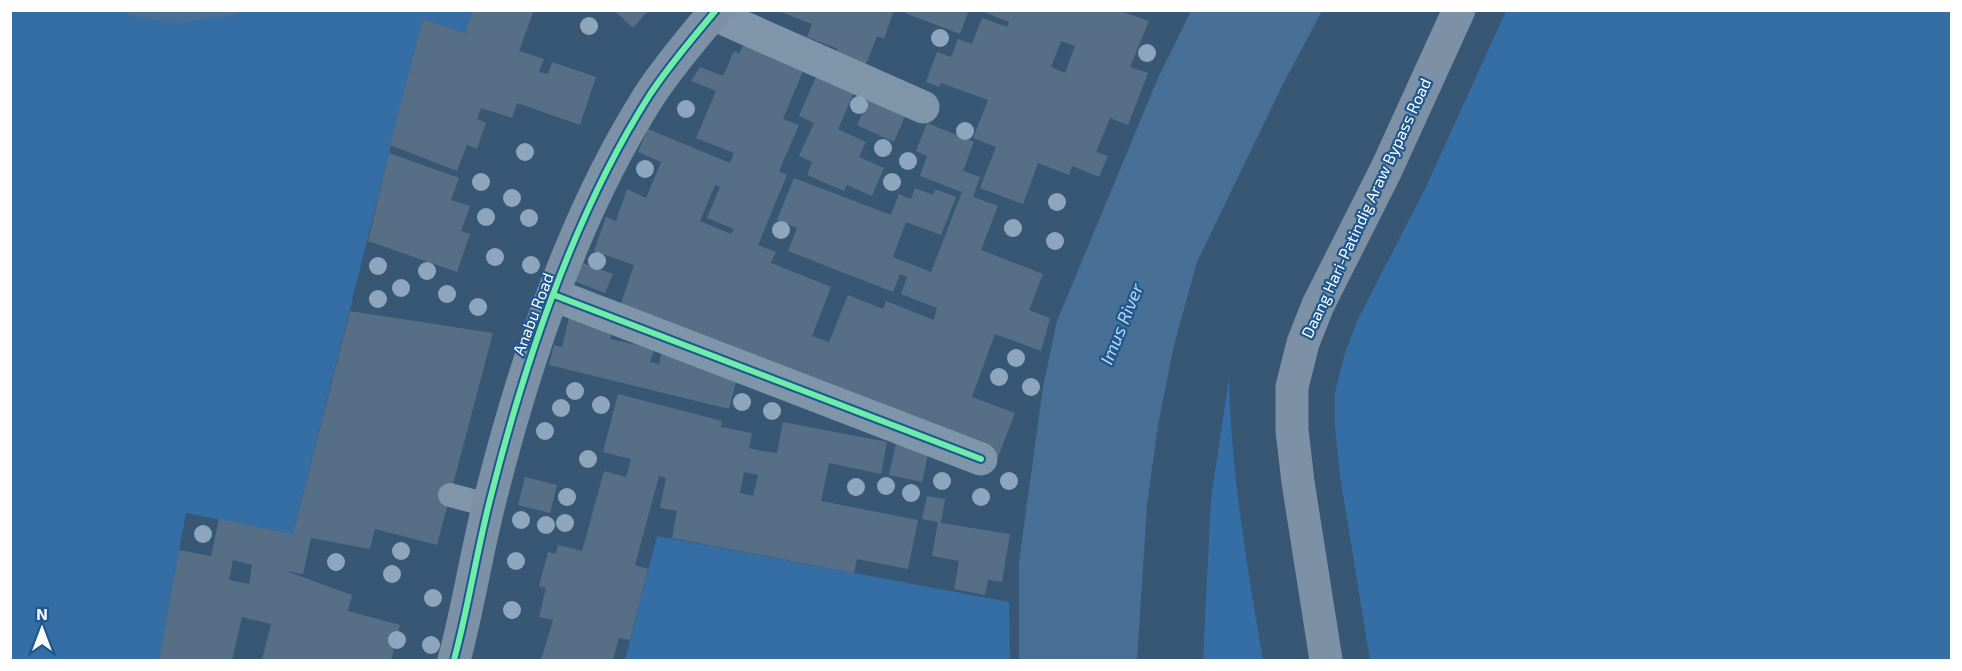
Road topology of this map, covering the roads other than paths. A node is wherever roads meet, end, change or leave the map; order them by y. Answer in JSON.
{"nodes":[{"id":1,"x":1459,"y":10,"type":"edge"},
{"id":2,"x":715,"y":12,"type":"edge"},
{"id":3,"x":923,"y":107,"type":"dead end"},
{"id":4,"x":554,"y":295,"type":"junction"},
{"id":5,"x":981,"y":459,"type":"dead end"},
{"id":6,"x":450,"y":495,"type":"dead end"},
{"id":7,"x":488,"y":505,"type":"junction"},
{"id":8,"x":454,"y":660,"type":"edge"},
{"id":9,"x":1326,"y":660,"type":"edge"}],
"edges":[{"from":1,"to":9,"type":"street","name":"Daang Hari-Patindig Araw Bypass Road"},
{"from":2,"to":3,"type":"street"},
{"from":2,"to":4,"type":"street","name":"Anabu Road"},
{"from":4,"to":5,"type":"street"},
{"from":4,"to":7,"type":"street","name":"Anabu Road"},
{"from":6,"to":7,"type":"lane"},
{"from":7,"to":8,"type":"street","name":"Anabu Road"}]}
